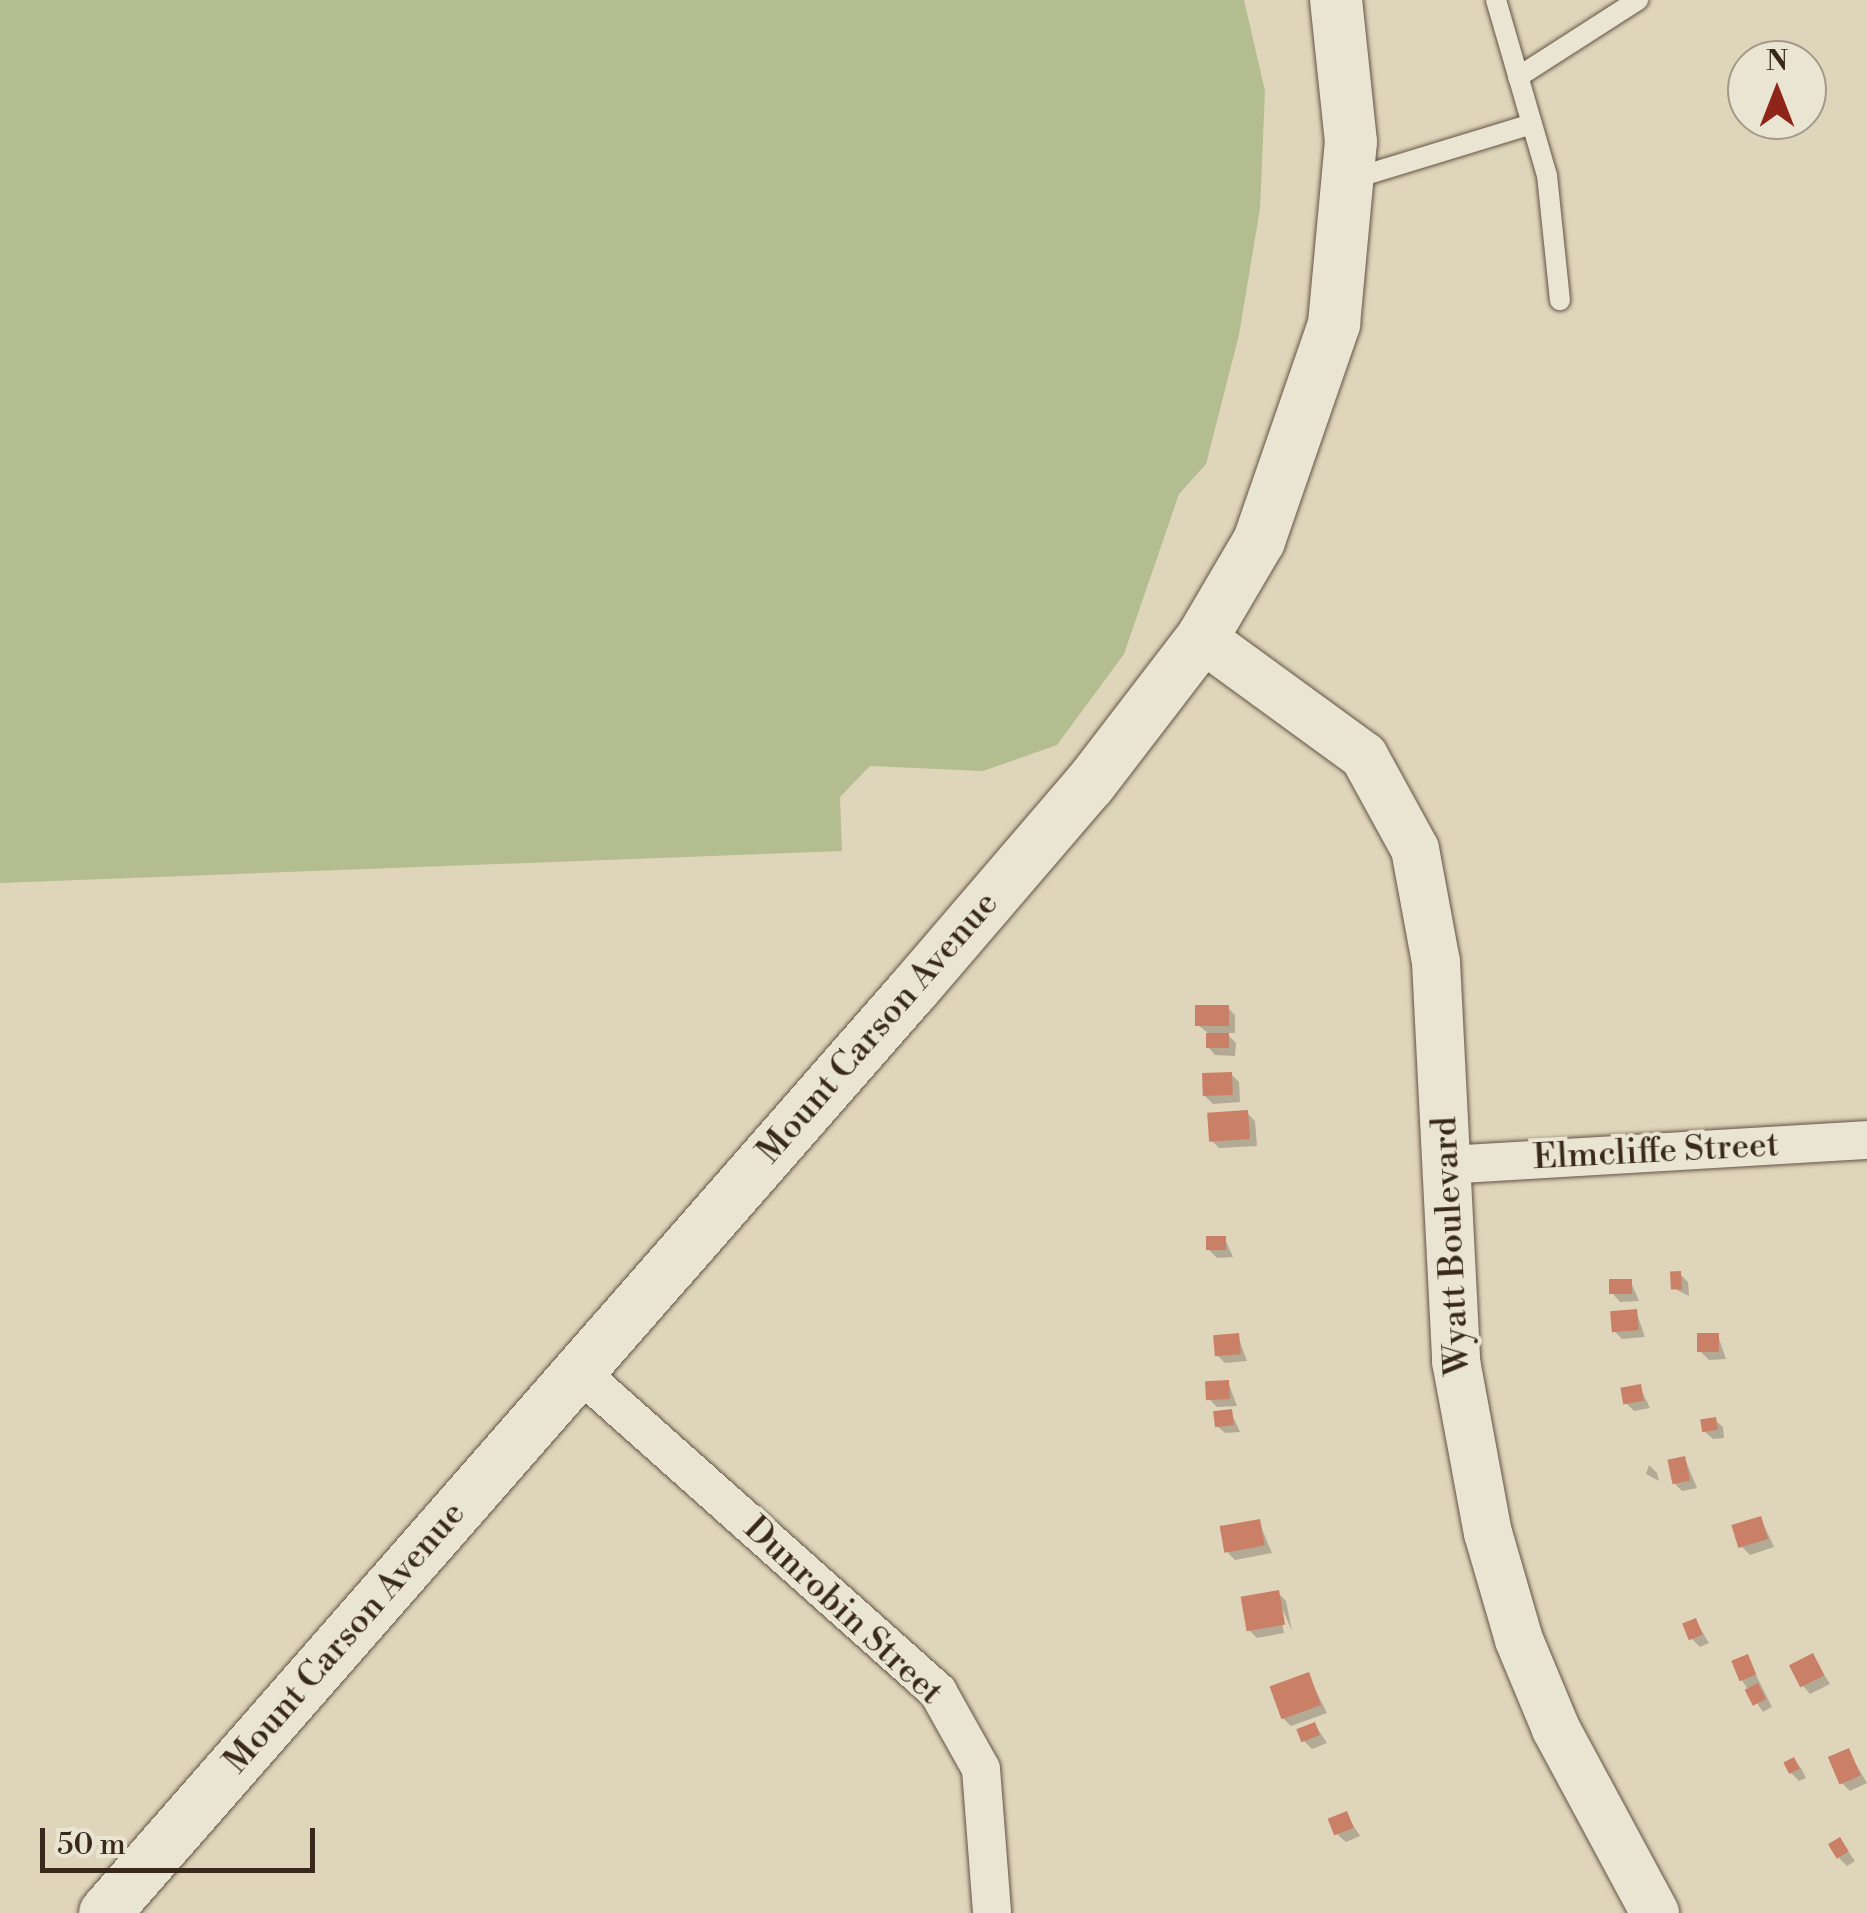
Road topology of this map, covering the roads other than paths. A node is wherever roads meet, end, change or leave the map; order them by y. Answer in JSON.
{"nodes":[{"id":1,"x":1336,"y":0,"type":"edge"},
{"id":2,"x":1496,"y":0,"type":"edge"},
{"id":3,"x":1638,"y":0,"type":"edge"},
{"id":4,"x":1518,"y":78,"type":"junction"},
{"id":5,"x":1532,"y":124,"type":"junction"},
{"id":6,"x":1350,"y":180,"type":"junction"},
{"id":7,"x":1560,"y":300,"type":"dead end"},
{"id":8,"x":1202,"y":638,"type":"junction"},
{"id":9,"x":1867,"y":1140,"type":"edge"},
{"id":10,"x":1446,"y":1164,"type":"junction"},
{"id":11,"x":578,"y":1371,"type":"junction"},
{"id":12,"x":105,"y":1913,"type":"edge"},
{"id":13,"x":992,"y":1913,"type":"edge"},
{"id":14,"x":1655,"y":1913,"type":"edge"}],
"edges":[{"from":1,"to":6,"type":"main road","name":"Mount Carson Avenue"},
{"from":2,"to":4,"type":"lane"},
{"from":3,"to":4,"type":"lane"},
{"from":4,"to":5,"type":"lane"},
{"from":5,"to":6,"type":"lane"},
{"from":5,"to":7,"type":"lane"},
{"from":6,"to":8,"type":"main road","name":"Mount Carson Avenue"},
{"from":8,"to":10,"type":"street","name":"Wyatt Boulevard"},
{"from":8,"to":11,"type":"main road","name":"Mount Carson Avenue"},
{"from":9,"to":10,"type":"street","name":"Elmcliffe Street"},
{"from":10,"to":14,"type":"street","name":"Wyatt Boulevard"},
{"from":11,"to":12,"type":"main road","name":"Mount Carson Avenue"},
{"from":11,"to":13,"type":"street","name":"Dunrobin Street"}]}
